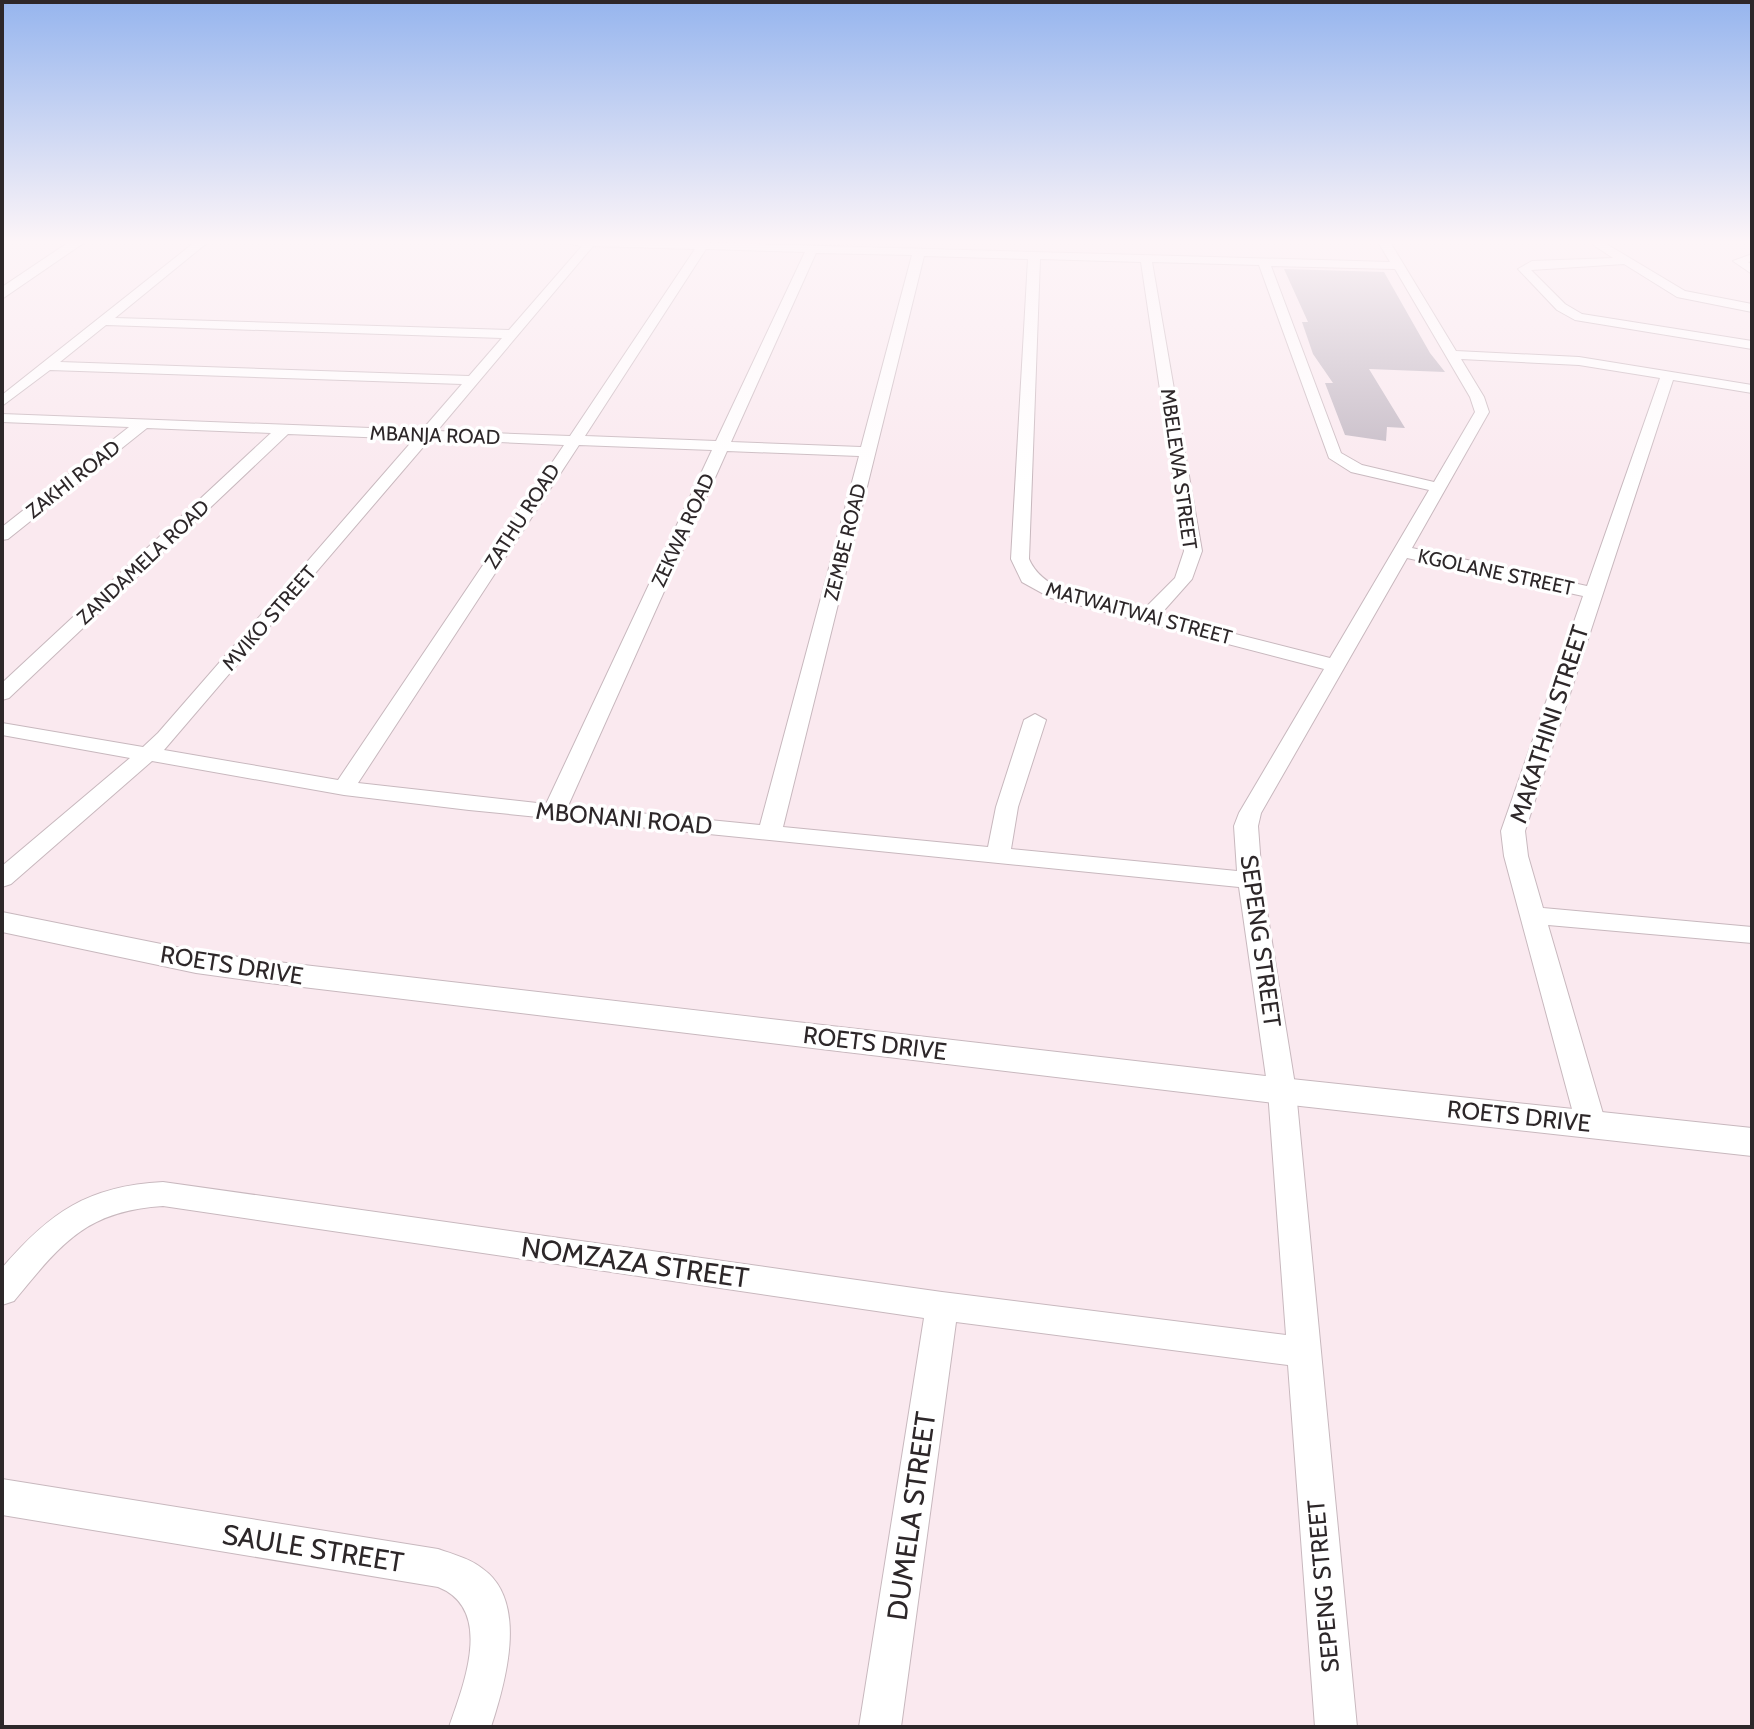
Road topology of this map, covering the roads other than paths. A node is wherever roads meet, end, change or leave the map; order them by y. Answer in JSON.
{"nodes":[{"id":1,"x":102,"y":323,"type":"edge"},
{"id":2,"x":157,"y":323,"type":"edge"},
{"id":3,"x":522,"y":323,"type":"edge"},
{"id":4,"x":651,"y":323,"type":"edge"},
{"id":5,"x":779,"y":323,"type":"edge"},
{"id":6,"x":901,"y":323,"type":"edge"},
{"id":7,"x":1031,"y":323,"type":"edge"},
{"id":8,"x":1156,"y":323,"type":"edge"},
{"id":9,"x":1286,"y":323,"type":"edge"},
{"id":10,"x":1433,"y":323,"type":"edge"},
{"id":11,"x":1614,"y":323,"type":"edge"},
{"id":12,"x":512,"y":334,"type":"junction"},
{"id":13,"x":1752,"y":345,"type":"edge"},
{"id":14,"x":1453,"y":355,"type":"junction"},
{"id":15,"x":49,"y":366,"type":"junction"},
{"id":16,"x":1668,"y":375,"type":"junction"},
{"id":17,"x":472,"y":380,"type":"junction"},
{"id":18,"x":1752,"y":389,"type":"edge"},
{"id":19,"x":2,"y":402,"type":"edge"},
{"id":20,"x":2,"y":418,"type":"edge"},
{"id":21,"x":143,"y":424,"type":"junction"},
{"id":22,"x":283,"y":430,"type":"junction"},
{"id":23,"x":426,"y":435,"type":"junction"},
{"id":24,"x":572,"y":441,"type":"junction"},
{"id":25,"x":722,"y":447,"type":"junction"},
{"id":26,"x":868,"y":452,"type":"junction"},
{"id":27,"x":1436,"y":487,"type":"junction"},
{"id":28,"x":2,"y":535,"type":"edge"},
{"id":29,"x":1400,"y":551,"type":"junction"},
{"id":30,"x":1593,"y":593,"type":"junction"},
{"id":31,"x":1148,"y":616,"type":"junction"},
{"id":32,"x":1333,"y":665,"type":"junction"},
{"id":33,"x":2,"y":694,"type":"edge"},
{"id":34,"x":1035,"y":720,"type":"dead end"},
{"id":35,"x":2,"y":729,"type":"edge"},
{"id":36,"x":147,"y":755,"type":"junction"},
{"id":37,"x":344,"y":788,"type":"junction"},
{"id":38,"x":554,"y":811,"type":"junction"},
{"id":39,"x":770,"y":832,"type":"junction"},
{"id":40,"x":998,"y":855,"type":"junction"},
{"id":41,"x":2,"y":879,"type":"edge"},
{"id":42,"x":1250,"y":880,"type":"junction"},
{"id":43,"x":1534,"y":915,"type":"junction"},
{"id":44,"x":2,"y":922,"type":"edge"},
{"id":45,"x":1752,"y":935,"type":"edge"},
{"id":46,"x":1282,"y":1091,"type":"junction"},
{"id":47,"x":1591,"y":1124,"type":"junction"},
{"id":48,"x":1752,"y":1142,"type":"edge"},
{"id":49,"x":2,"y":1291,"type":"edge"},
{"id":50,"x":942,"y":1306,"type":"junction"},
{"id":51,"x":1302,"y":1352,"type":"junction"},
{"id":52,"x":2,"y":1497,"type":"edge"},
{"id":53,"x":470,"y":1727,"type":"edge"},
{"id":54,"x":880,"y":1727,"type":"edge"},
{"id":55,"x":1336,"y":1727,"type":"edge"}],
"edges":[{"from":1,"to":15,"type":"street"},
{"from":2,"to":12,"type":"street"},
{"from":3,"to":12,"type":"street","name":"MVIKO STREET"},
{"from":4,"to":24,"type":"street","name":"ZATHU ROAD"},
{"from":5,"to":25,"type":"street","name":"ZEKWA ROAD"},
{"from":6,"to":26,"type":"street","name":"ZEMBE ROAD"},
{"from":7,"to":31,"type":"street","name":"MATWAITWAI STREET"},
{"from":8,"to":31,"type":"street","name":"MBELEWA STREET"},
{"from":9,"to":27,"type":"street"},
{"from":10,"to":14,"type":"street","name":"SEPENG STREET"},
{"from":11,"to":13,"type":"street"},
{"from":12,"to":17,"type":"street","name":"MVIKO STREET"},
{"from":14,"to":16,"type":"street"},
{"from":14,"to":27,"type":"street","name":"SEPENG STREET"},
{"from":15,"to":17,"type":"street"},
{"from":15,"to":19,"type":"street"},
{"from":16,"to":18,"type":"street"},
{"from":16,"to":30,"type":"street","name":"MAKATHINI STREET"},
{"from":17,"to":23,"type":"street","name":"MVIKO STREET"},
{"from":20,"to":21,"type":"street","name":"MBANJA ROAD"},
{"from":21,"to":22,"type":"street","name":"MBANJA ROAD"},
{"from":21,"to":28,"type":"street","name":"ZAKHI ROAD"},
{"from":22,"to":23,"type":"street","name":"MBANJA ROAD"},
{"from":22,"to":33,"type":"street","name":"ZANDAMELA ROAD"},
{"from":23,"to":24,"type":"street","name":"MBANJA ROAD"},
{"from":23,"to":36,"type":"street","name":"MVIKO STREET"},
{"from":24,"to":25,"type":"street","name":"MBANJA ROAD"},
{"from":24,"to":37,"type":"street","name":"ZATHU ROAD"},
{"from":25,"to":26,"type":"street","name":"MBANJA ROAD"},
{"from":25,"to":38,"type":"street","name":"ZEKWA ROAD"},
{"from":26,"to":39,"type":"street","name":"ZEMBE ROAD"},
{"from":27,"to":29,"type":"street","name":"SEPENG STREET"},
{"from":29,"to":30,"type":"street","name":"KGOLANE STREET"},
{"from":29,"to":32,"type":"street","name":"SEPENG STREET"},
{"from":30,"to":43,"type":"street","name":"MAKATHINI STREET"},
{"from":31,"to":32,"type":"street","name":"MATWAITWAI STREET"},
{"from":32,"to":42,"type":"street","name":"SEPENG STREET"},
{"from":34,"to":40,"type":"street"},
{"from":35,"to":36,"type":"street","name":"MBONANI ROAD"},
{"from":36,"to":37,"type":"street","name":"MBONANI ROAD"},
{"from":36,"to":41,"type":"street","name":"MVIKO STREET"},
{"from":37,"to":38,"type":"street","name":"MBONANI ROAD"},
{"from":38,"to":39,"type":"street","name":"MBONANI ROAD"},
{"from":39,"to":40,"type":"street","name":"MBONANI ROAD"},
{"from":40,"to":42,"type":"street","name":"MBONANI ROAD"},
{"from":42,"to":46,"type":"street","name":"SEPENG STREET"},
{"from":43,"to":45,"type":"street"},
{"from":43,"to":47,"type":"street","name":"MAKATHINI STREET"},
{"from":44,"to":46,"type":"street","name":"ROETS DRIVE"},
{"from":46,"to":47,"type":"street","name":"ROETS DRIVE"},
{"from":46,"to":51,"type":"street","name":"SEPENG STREET"},
{"from":47,"to":48,"type":"street","name":"ROETS DRIVE"},
{"from":49,"to":50,"type":"street","name":"NOMZAZA STREET"},
{"from":50,"to":51,"type":"street","name":"NOMZAZA STREET"},
{"from":50,"to":54,"type":"street","name":"DUMELA STREET"},
{"from":51,"to":55,"type":"street","name":"SEPENG STREET"},
{"from":52,"to":53,"type":"street","name":"SAULE STREET"}]}
